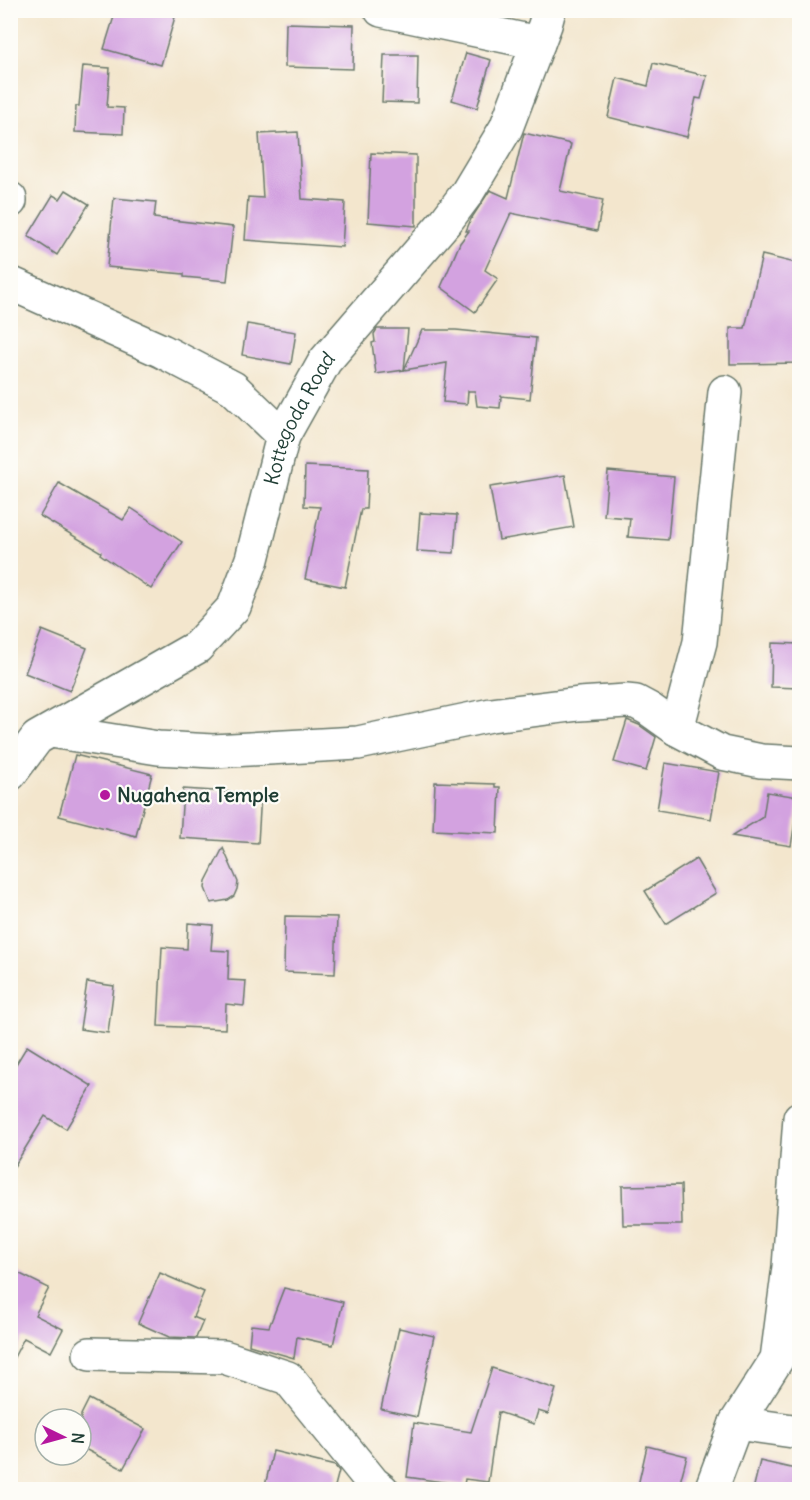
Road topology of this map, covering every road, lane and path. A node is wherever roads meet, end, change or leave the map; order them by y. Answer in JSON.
{"nodes":[{"id":1,"x":381,"y":10,"type":"edge"},
{"id":2,"x":549,"y":10,"type":"edge"},
{"id":3,"x":538,"y":43,"type":"junction"},
{"id":4,"x":10,"y":283,"type":"edge"},
{"id":5,"x":724,"y":392,"type":"dead end"},
{"id":6,"x":283,"y":436,"type":"junction"},
{"id":7,"x":677,"y":729,"type":"junction"},
{"id":8,"x":51,"y":731,"type":"junction"},
{"id":9,"x":800,"y":763,"type":"edge"},
{"id":10,"x":10,"y":774,"type":"edge"},
{"id":11,"x":800,"y":1118,"type":"edge"},
{"id":12,"x":90,"y":1354,"type":"dead end"},
{"id":13,"x":736,"y":1423,"type":"junction"},
{"id":14,"x":800,"y":1432,"type":"edge"},
{"id":15,"x":382,"y":1490,"type":"edge"},
{"id":16,"x":711,"y":1490,"type":"edge"}],
"edges":[{"from":1,"to":3,"type":"street"},
{"from":2,"to":3,"type":"street","name":"Kottegoda Road"},
{"from":3,"to":6,"type":"street","name":"Kottegoda Road"},
{"from":4,"to":6,"type":"street"},
{"from":5,"to":7,"type":"street"},
{"from":6,"to":8,"type":"street","name":"Kottegoda Road"},
{"from":7,"to":8,"type":"street"},
{"from":7,"to":9,"type":"street"},
{"from":8,"to":10,"type":"street","name":"Kottegoda Road"},
{"from":11,"to":13,"type":"street"},
{"from":12,"to":15,"type":"street"},
{"from":13,"to":14,"type":"street"},
{"from":13,"to":16,"type":"street"}]}
